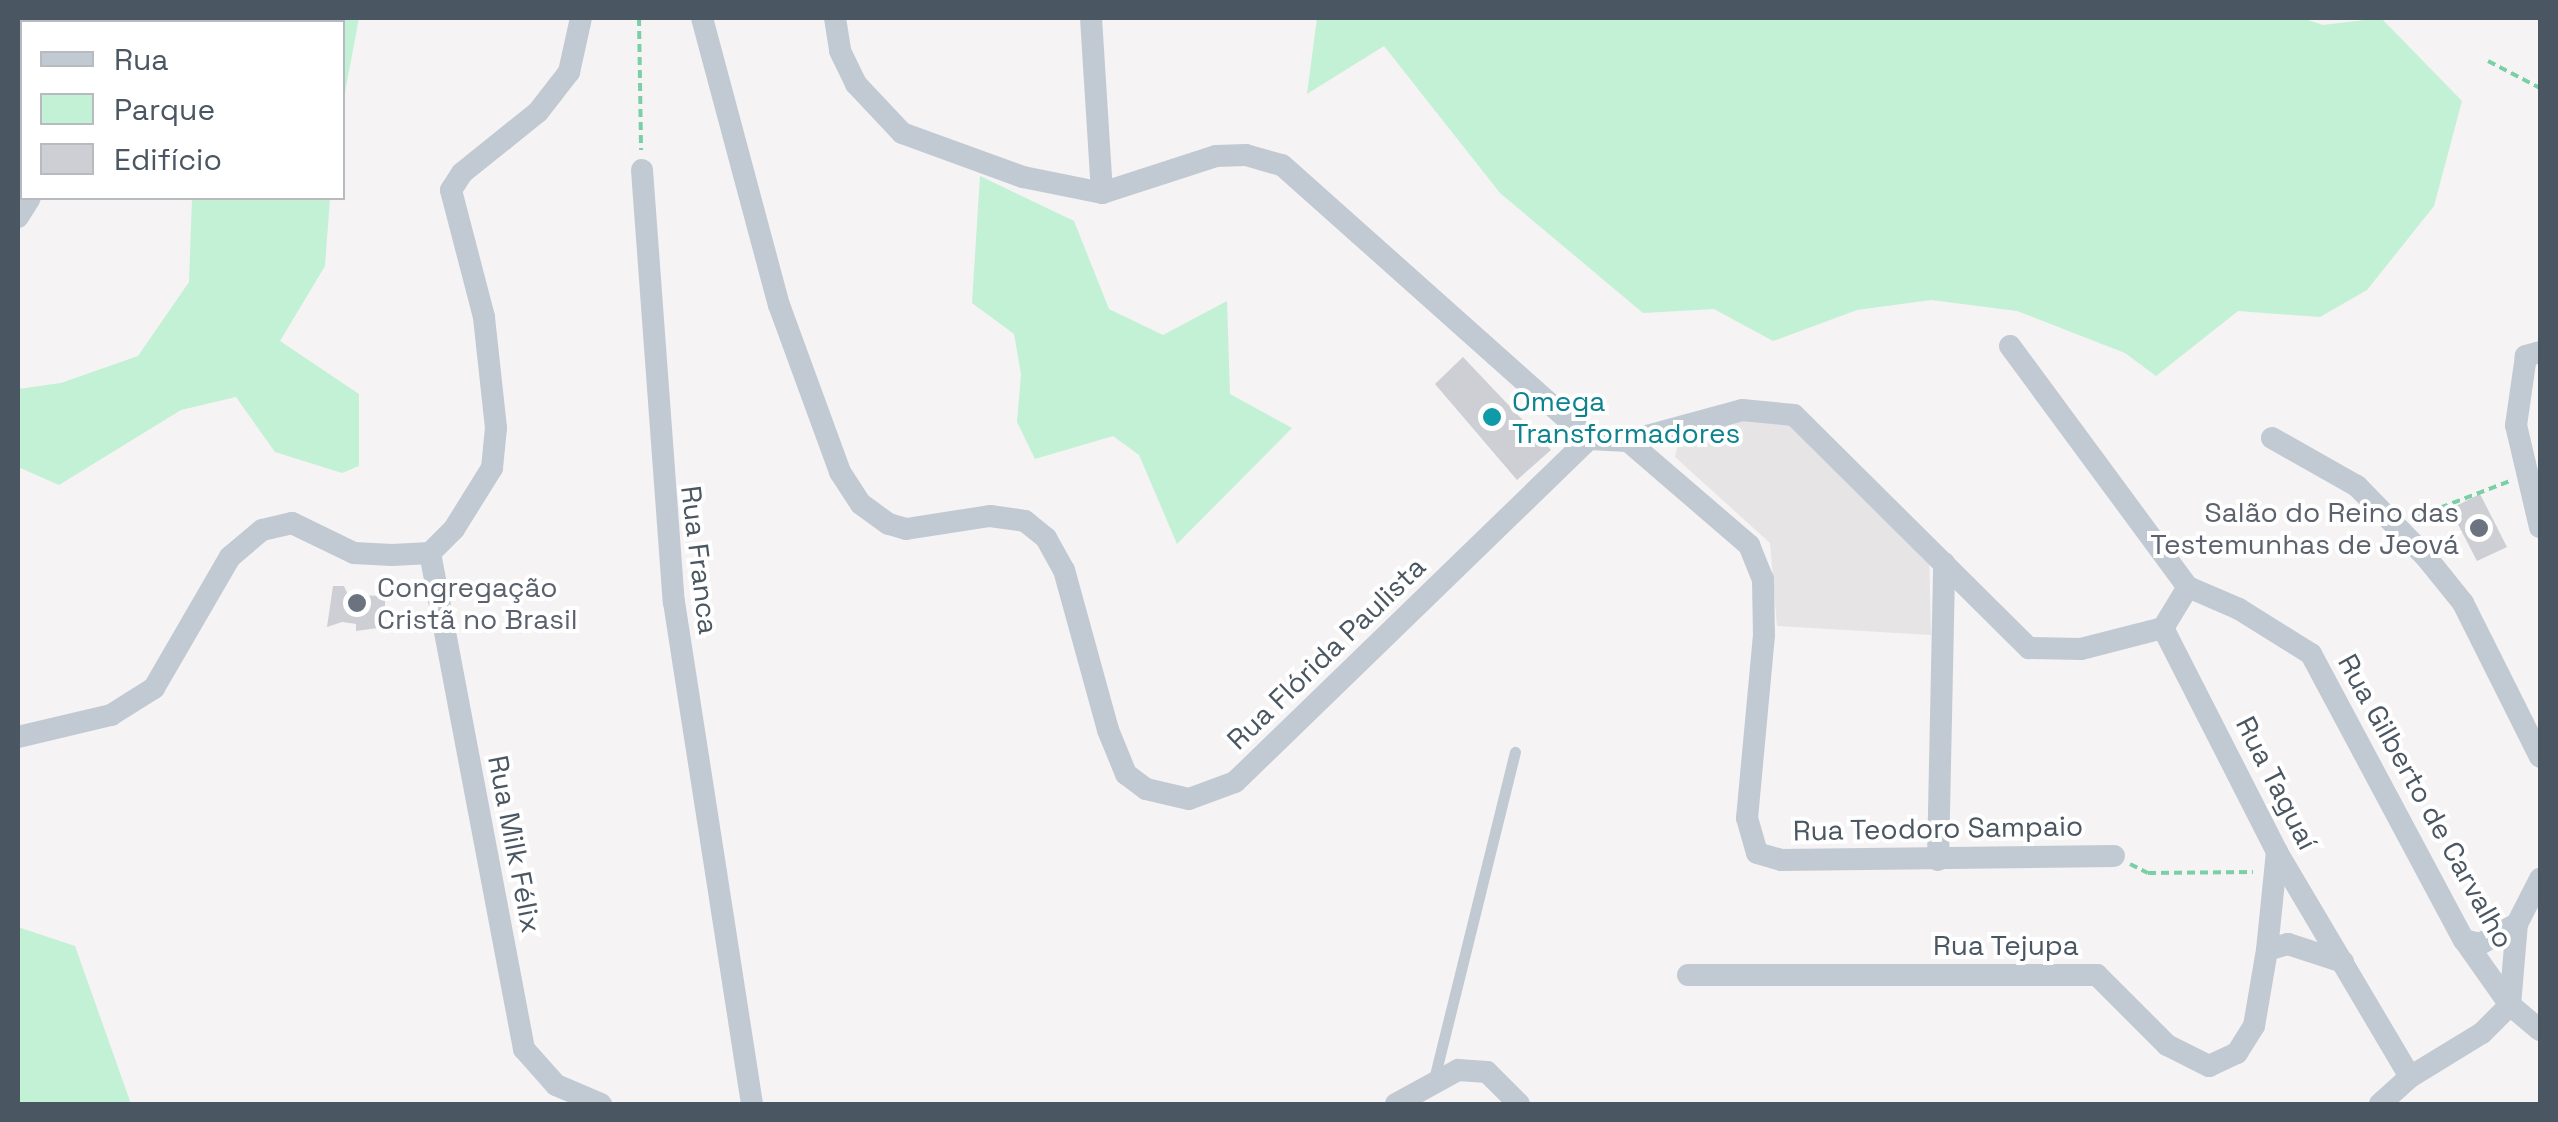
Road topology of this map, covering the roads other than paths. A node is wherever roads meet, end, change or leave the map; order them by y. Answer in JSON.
{"nodes":[{"id":1,"x":582,"y":18,"type":"edge"},
{"id":2,"x":702,"y":18,"type":"edge"},
{"id":3,"x":835,"y":18,"type":"edge"},
{"id":4,"x":1091,"y":18,"type":"edge"},
{"id":5,"x":642,"y":170,"type":"road end"},
{"id":6,"x":1102,"y":193,"type":"junction"},
{"id":7,"x":2010,"y":346,"type":"dead end"},
{"id":8,"x":2540,"y":352,"type":"edge"},
{"id":9,"x":2272,"y":438,"type":"dead end"},
{"id":10,"x":1589,"y":439,"type":"junction"},
{"id":11,"x":1628,"y":441,"type":"junction"},
{"id":12,"x":2540,"y":527,"type":"edge"},
{"id":13,"x":430,"y":553,"type":"junction"},
{"id":14,"x":1944,"y":563,"type":"junction"},
{"id":15,"x":2188,"y":587,"type":"junction"},
{"id":16,"x":2163,"y":628,"type":"junction"},
{"id":17,"x":18,"y":737,"type":"edge"},
{"id":18,"x":1515,"y":752,"type":"dead end"},
{"id":19,"x":2540,"y":757,"type":"edge"},
{"id":20,"x":2114,"y":856,"type":"road end"},
{"id":21,"x":1938,"y":860,"type":"junction"},
{"id":22,"x":2275,"y":862,"type":"junction"},
{"id":23,"x":2540,"y":879,"type":"edge"},
{"id":24,"x":2517,"y":924,"type":"junction"},
{"id":25,"x":2464,"y":940,"type":"junction"},
{"id":26,"x":2267,"y":950,"type":"junction"},
{"id":27,"x":2343,"y":962,"type":"junction"},
{"id":28,"x":1688,"y":974,"type":"dead end"},
{"id":29,"x":2510,"y":1005,"type":"junction"},
{"id":30,"x":2540,"y":1030,"type":"edge"},
{"id":31,"x":2410,"y":1077,"type":"junction"},
{"id":32,"x":1422,"y":1091,"type":"edge"},
{"id":33,"x":601,"y":1104,"type":"edge"},
{"id":34,"x":752,"y":1104,"type":"edge"},
{"id":35,"x":1396,"y":1104,"type":"edge"},
{"id":36,"x":1519,"y":1104,"type":"edge"},
{"id":37,"x":2380,"y":1104,"type":"edge"}],
"edges":[{"from":1,"to":13,"type":"street"},
{"from":2,"to":10,"type":"street","name":"Rua Flórida Paulista"},
{"from":3,"to":6,"type":"street"},
{"from":4,"to":6,"type":"street"},
{"from":5,"to":34,"type":"street","name":"Rua Franca"},
{"from":6,"to":10,"type":"street"},
{"from":7,"to":15,"type":"street"},
{"from":8,"to":12,"type":"street"},
{"from":9,"to":19,"type":"street"},
{"from":10,"to":11,"type":"street"},
{"from":11,"to":14,"type":"street"},
{"from":11,"to":21,"type":"street","name":"Rua Teodoro Sampaio"},
{"from":13,"to":17,"type":"street"},
{"from":13,"to":33,"type":"street","name":"Rua Milk Félix"},
{"from":14,"to":16,"type":"street"},
{"from":14,"to":21,"type":"street"},
{"from":15,"to":16,"type":"street"},
{"from":15,"to":25,"type":"street","name":"Rua Gilberto de Carvalho"},
{"from":16,"to":22,"type":"street","name":"Rua Taguaí"},
{"from":18,"to":32,"type":"lane"},
{"from":20,"to":21,"type":"street","name":"Rua Teodoro Sampaio"},
{"from":22,"to":26,"type":"street","name":"Rua Tejupa"},
{"from":22,"to":27,"type":"street","name":"Rua Taguaí"},
{"from":23,"to":24,"type":"street"},
{"from":24,"to":25,"type":"street"},
{"from":24,"to":29,"type":"street"},
{"from":25,"to":29,"type":"street","name":"Rua Gilberto de Carvalho"},
{"from":26,"to":27,"type":"street"},
{"from":26,"to":28,"type":"street","name":"Rua Tejupa"},
{"from":27,"to":31,"type":"street"},
{"from":29,"to":30,"type":"street","name":"Rua Gilberto de Carvalho"},
{"from":29,"to":31,"type":"street"},
{"from":31,"to":37,"type":"street"},
{"from":32,"to":35,"type":"street"},
{"from":32,"to":36,"type":"street"}]}
